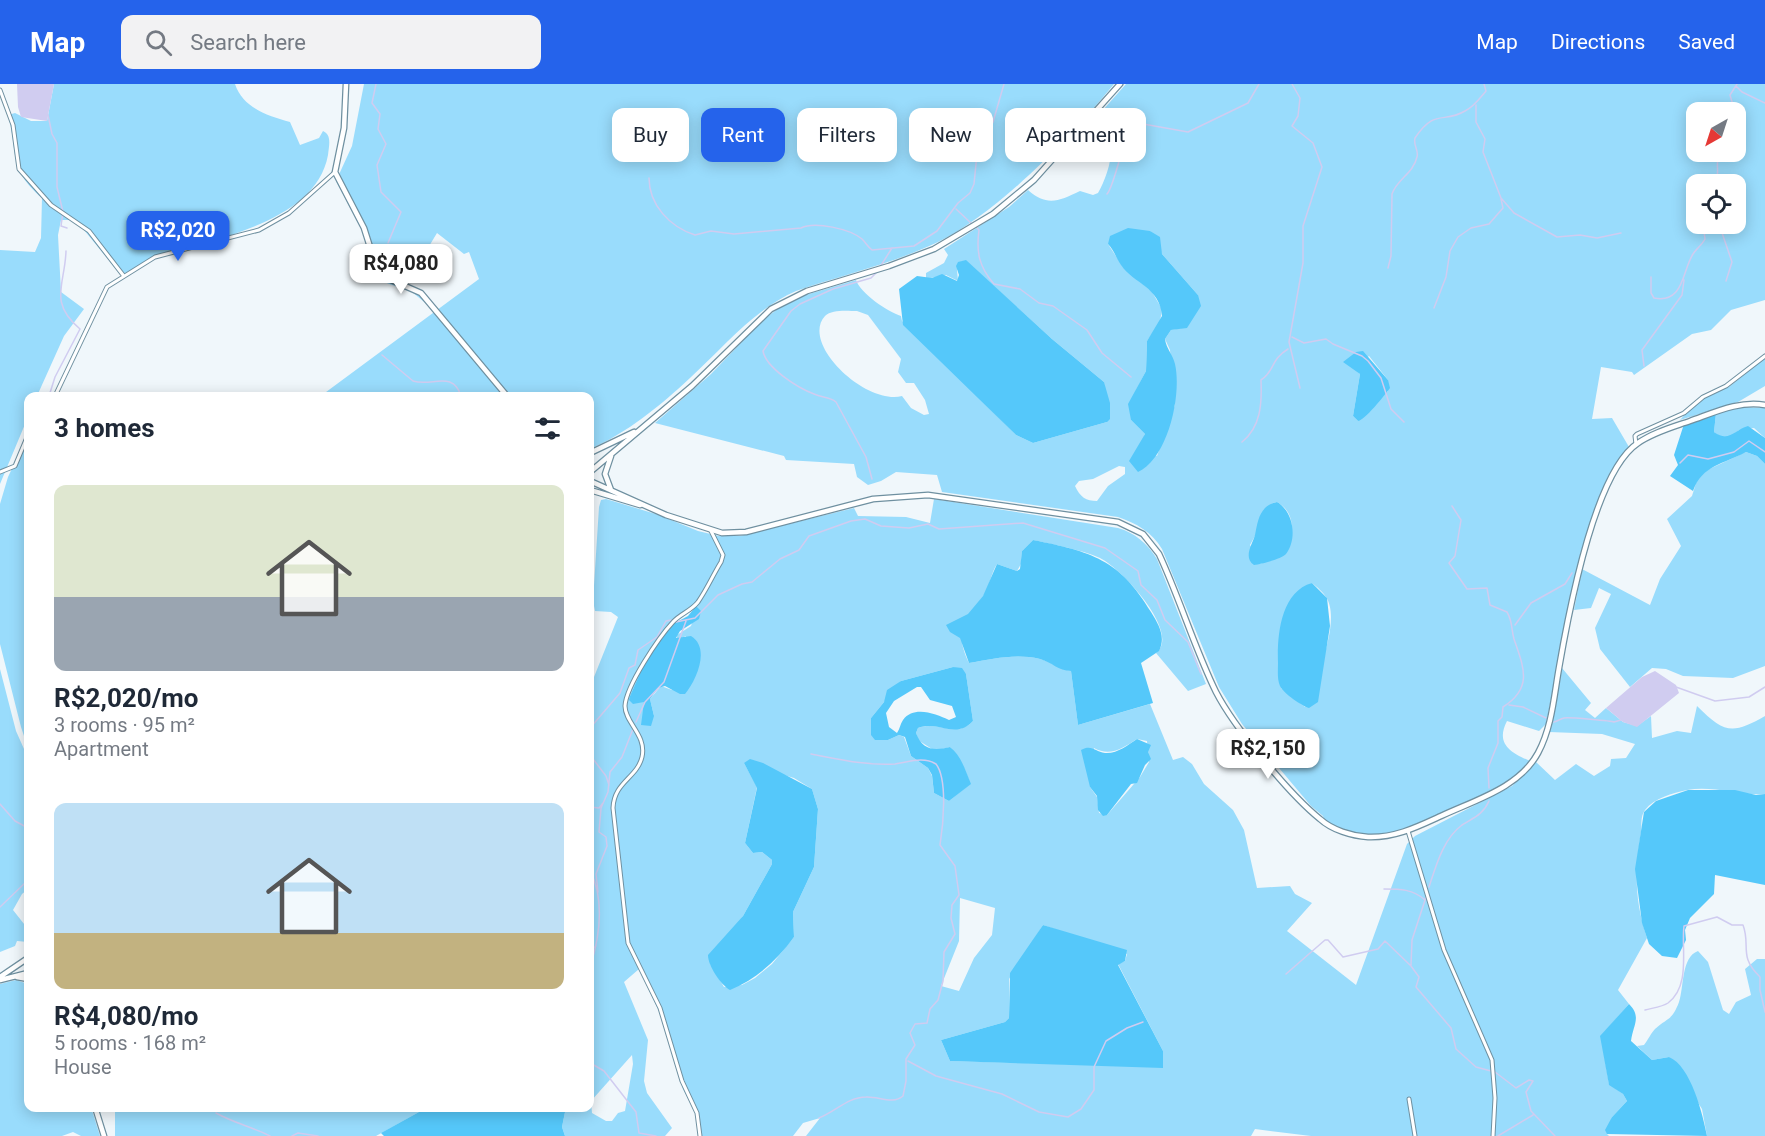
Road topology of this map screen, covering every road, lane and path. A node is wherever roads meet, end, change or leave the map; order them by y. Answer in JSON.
{"nodes":[{"id":1,"x":346,"y":84,"type":"edge"},
{"id":2,"x":1120,"y":84,"type":"edge"},
{"id":3,"x":0,"y":90,"type":"edge"},
{"id":4,"x":335,"y":171,"type":"junction"},
{"id":5,"x":123,"y":275,"type":"junction"},
{"id":6,"x":1765,"y":356,"type":"edge"},
{"id":7,"x":57,"y":392,"type":"edge"},
{"id":8,"x":504,"y":392,"type":"edge"},
{"id":9,"x":1765,"y":405,"type":"edge"},
{"id":10,"x":645,"y":426,"type":"junction"},
{"id":11,"x":1636,"y":444,"type":"junction"},
{"id":12,"x":24,"y":445,"type":"edge"},
{"id":13,"x":594,"y":451,"type":"edge"},
{"id":14,"x":613,"y":453,"type":"junction"},
{"id":15,"x":594,"y":469,"type":"edge"},
{"id":16,"x":0,"y":472,"type":"edge"},
{"id":17,"x":594,"y":483,"type":"edge"},
{"id":18,"x":611,"y":490,"type":"junction"},
{"id":19,"x":594,"y":491,"type":"edge"},
{"id":20,"x":646,"y":506,"type":"junction"},
{"id":21,"x":711,"y":531,"type":"junction"},
{"id":22,"x":1408,"y":831,"type":"junction"},
{"id":23,"x":24,"y":961,"type":"edge"},
{"id":24,"x":24,"y":974,"type":"edge"},
{"id":25,"x":14,"y":977,"type":"junction"},
{"id":26,"x":24,"y":978,"type":"edge"},
{"id":27,"x":0,"y":979,"type":"edge"},
{"id":28,"x":1410,"y":1099,"type":"dead end"},
{"id":29,"x":97,"y":1112,"type":"edge"},
{"id":30,"x":104,"y":1136,"type":"edge"},
{"id":31,"x":700,"y":1136,"type":"edge"},
{"id":32,"x":1415,"y":1136,"type":"edge"},
{"id":33,"x":1493,"y":1136,"type":"edge"}],
"edges":[{"from":1,"to":4,"type":"main road"},
{"from":2,"to":10,"type":"main road"},
{"from":3,"to":5,"type":"street"},
{"from":4,"to":5,"type":"street"},
{"from":4,"to":8,"type":"main road"},
{"from":5,"to":7,"type":"street"},
{"from":6,"to":11,"type":"street"},
{"from":9,"to":11,"type":"main road"},
{"from":10,"to":13,"type":"main road"},
{"from":10,"to":14,"type":"main road"},
{"from":11,"to":22,"type":"main road"},
{"from":12,"to":16,"type":"street"},
{"from":14,"to":15,"type":"main road"},
{"from":14,"to":18,"type":"main road"},
{"from":17,"to":18,"type":"main road"},
{"from":18,"to":20,"type":"main road"},
{"from":19,"to":20,"type":"main road"},
{"from":20,"to":21,"type":"main road"},
{"from":21,"to":22,"type":"main road"},
{"from":21,"to":31,"type":"street"},
{"from":22,"to":33,"type":"street"},
{"from":23,"to":27,"type":"main road"},
{"from":24,"to":25,"type":"main road"},
{"from":25,"to":26,"type":"main road"},
{"from":25,"to":27,"type":"main road"},
{"from":28,"to":32,"type":"street"},
{"from":29,"to":30,"type":"main road"}]}
